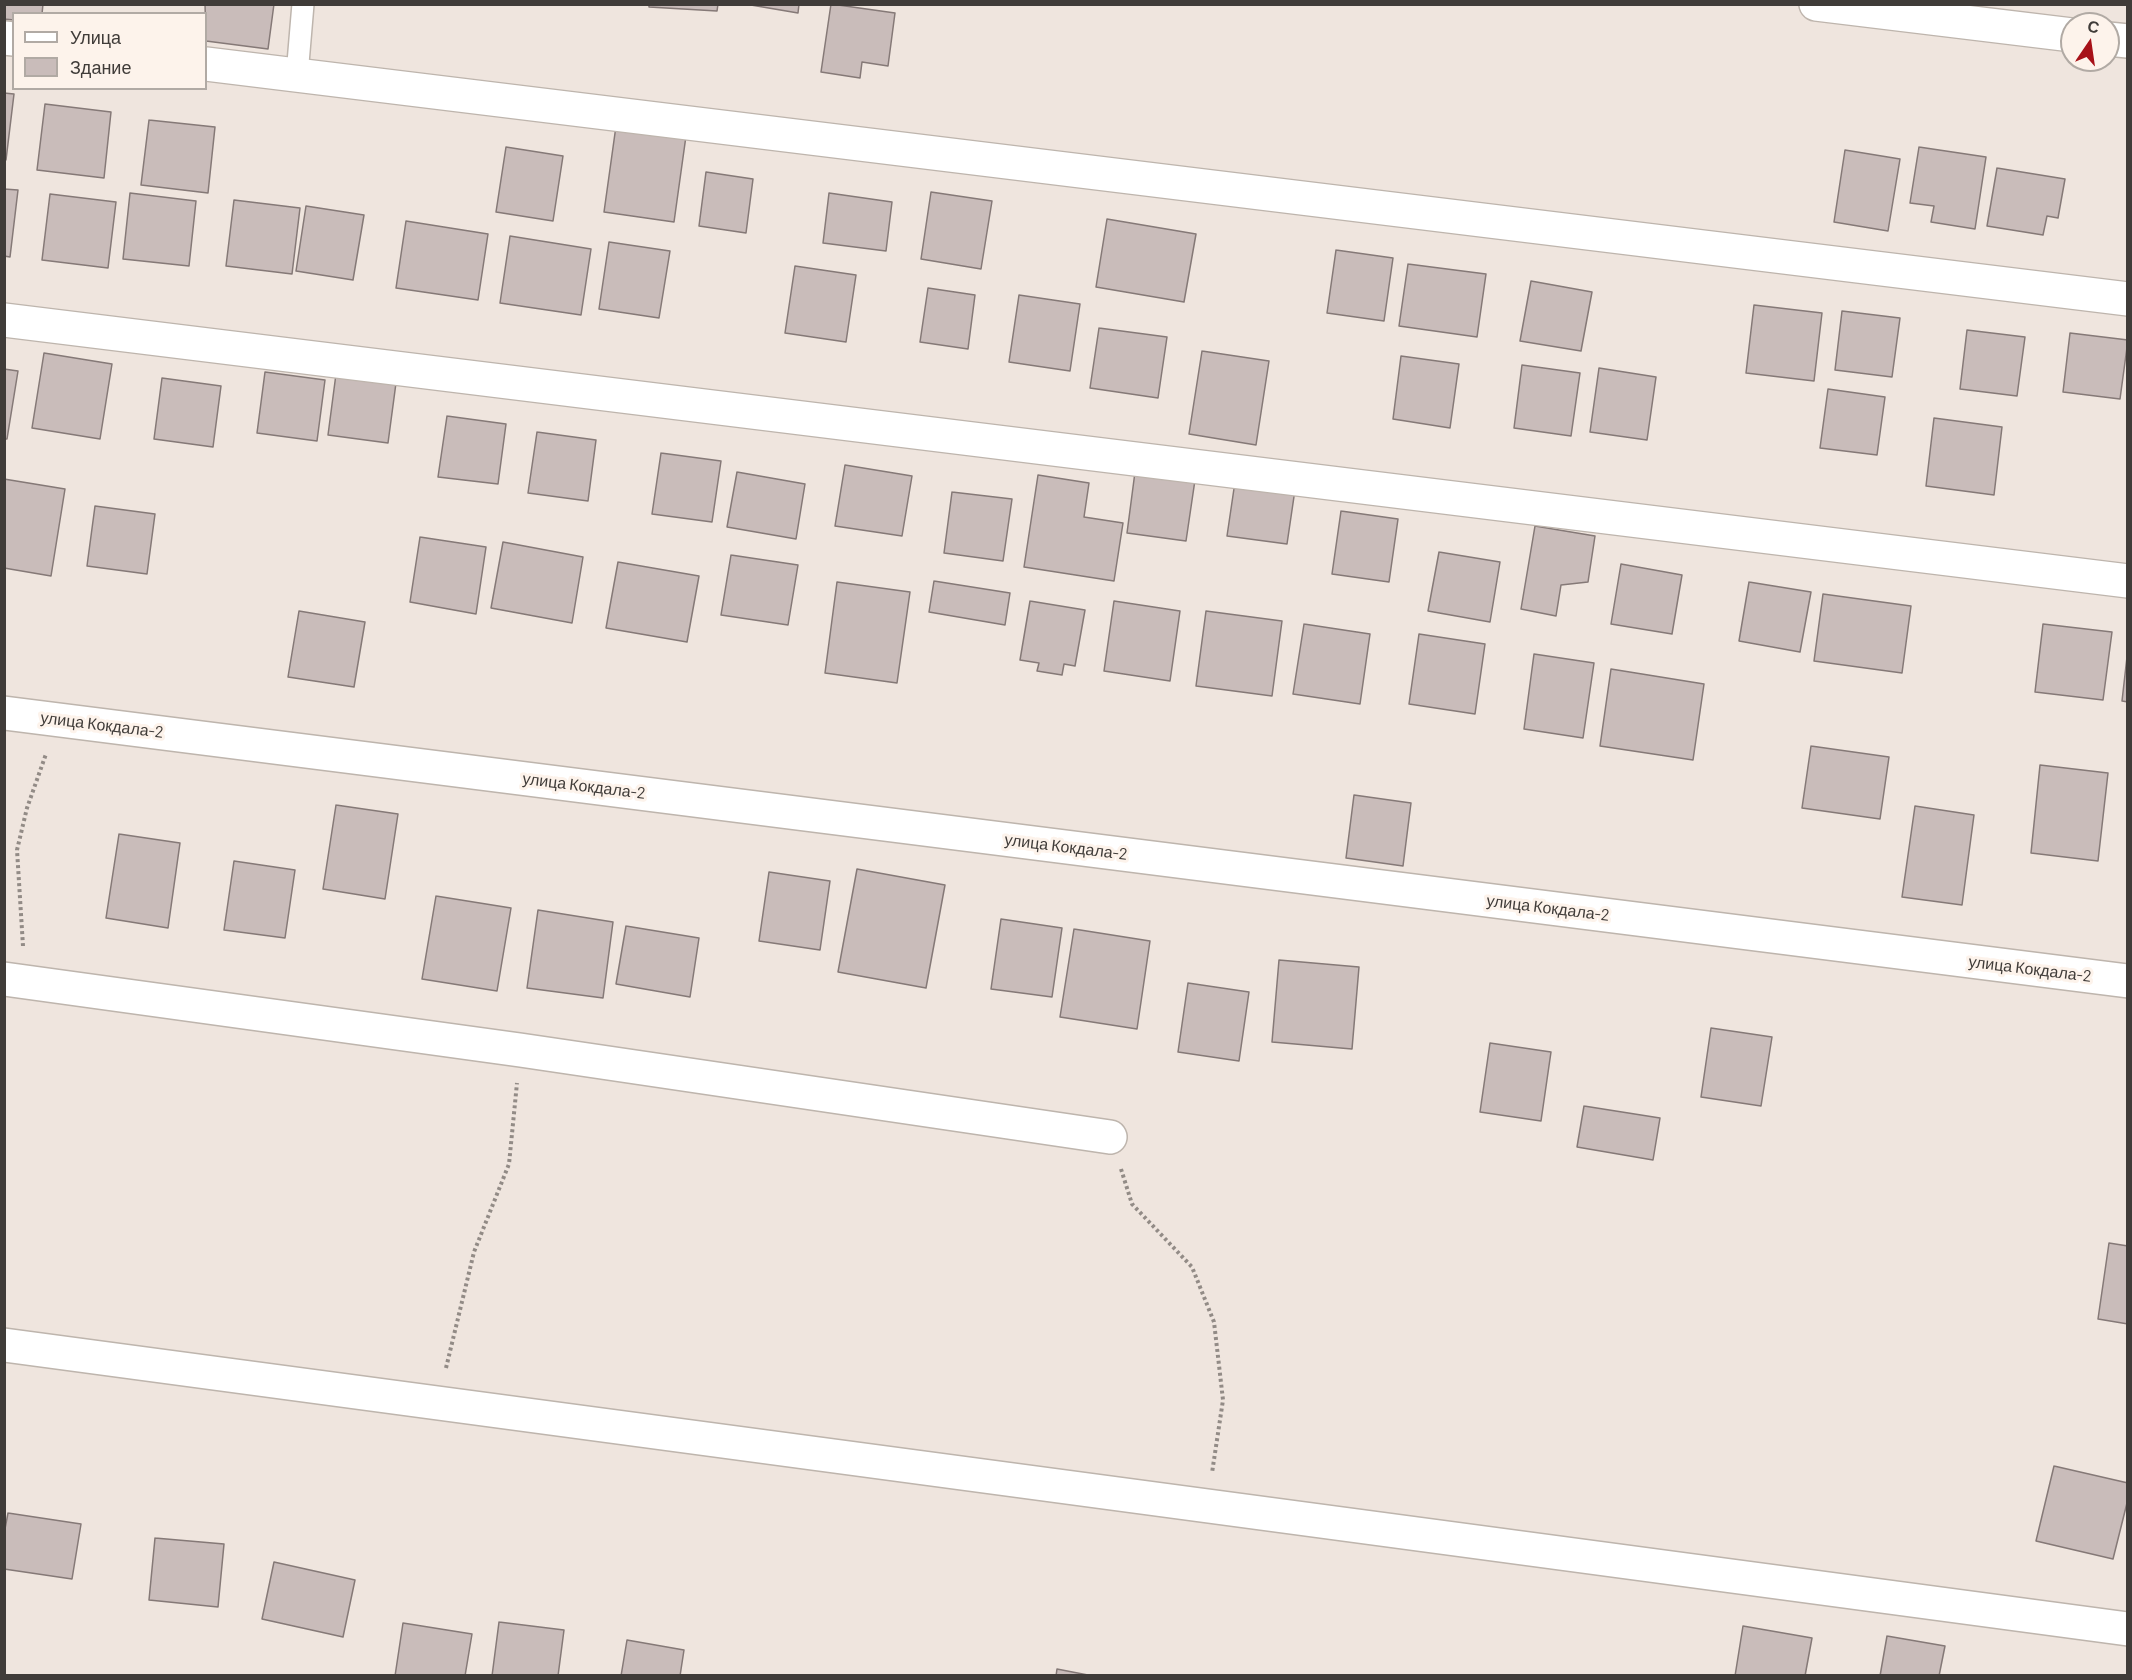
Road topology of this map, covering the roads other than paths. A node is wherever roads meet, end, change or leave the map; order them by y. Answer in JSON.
{"nodes":[{"id":1,"x":303,"y":4,"type":"edge"},
{"id":2,"x":1816,"y":4,"type":"edge"},
{"id":3,"x":2060,"y":33,"type":"edge"},
{"id":4,"x":207,"y":64,"type":"edge"},
{"id":5,"x":297,"y":75,"type":"junction"},
{"id":6,"x":2127,"y":299,"type":"edge"},
{"id":7,"x":4,"y":320,"type":"edge"},
{"id":8,"x":2127,"y":581,"type":"edge"},
{"id":9,"x":4,"y":713,"type":"edge"},
{"id":10,"x":15,"y":980,"type":"edge"},
{"id":11,"x":2127,"y":981,"type":"edge"},
{"id":12,"x":1110,"y":1137,"type":"road end"},
{"id":13,"x":4,"y":1345,"type":"edge"},
{"id":14,"x":2127,"y":1629,"type":"edge"}],
"edges":[{"from":1,"to":5,"type":"lane"},
{"from":2,"to":3,"type":"street"},
{"from":4,"to":5,"type":"street"},
{"from":5,"to":6,"type":"street"},
{"from":7,"to":8,"type":"street"},
{"from":9,"to":11,"type":"street","name":"улица Кокдала-2"},
{"from":10,"to":12,"type":"street"},
{"from":13,"to":14,"type":"street"}]}
